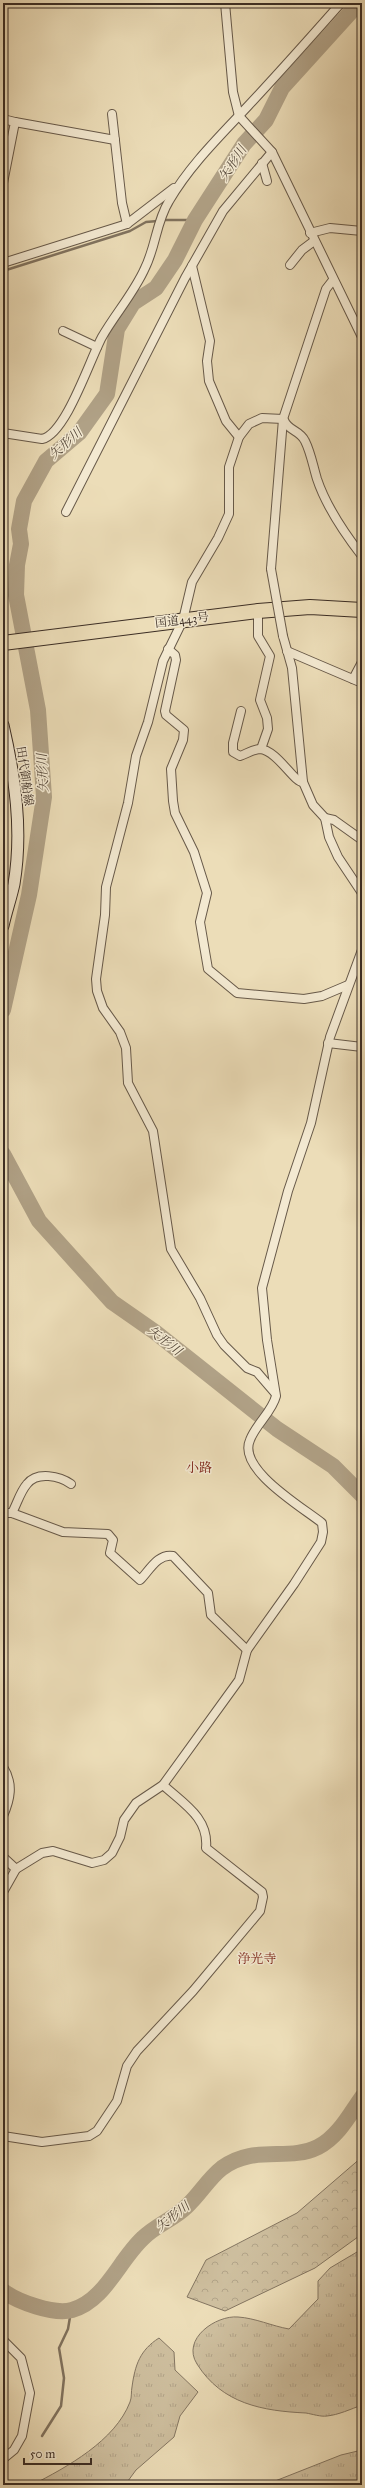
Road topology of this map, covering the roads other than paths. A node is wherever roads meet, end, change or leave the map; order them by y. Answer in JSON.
{"nodes":[{"id":1,"x":225,"y":3,"type":"edge"},
{"id":2,"x":341,"y":3,"type":"edge"},
{"id":3,"x":112,"y":114,"type":"dead end"},
{"id":4,"x":241,"y":118,"type":"junction"},
{"id":5,"x":3,"y":119,"type":"edge"},
{"id":6,"x":15,"y":122,"type":"junction"},
{"id":7,"x":115,"y":140,"type":"junction"},
{"id":8,"x":270,"y":149,"type":"junction"},
{"id":9,"x":262,"y":163,"type":"junction"},
{"id":10,"x":184,"y":180,"type":"junction"},
{"id":11,"x":267,"y":181,"type":"dead end"},
{"id":12,"x":3,"y":183,"type":"edge"},
{"id":13,"x":127,"y":224,"type":"junction"},
{"id":14,"x":362,"y":231,"type":"edge"},
{"id":15,"x":310,"y":233,"type":"junction"},
{"id":16,"x":314,"y":241,"type":"junction"},
{"id":17,"x":3,"y":263,"type":"edge"},
{"id":18,"x":290,"y":265,"type":"dead end"},
{"id":19,"x":192,"y":266,"type":"junction"},
{"id":20,"x":333,"y":280,"type":"junction"},
{"id":21,"x":63,"y":332,"type":"dead end"},
{"id":22,"x":362,"y":337,"type":"edge"},
{"id":23,"x":98,"y":347,"type":"junction"},
{"id":24,"x":283,"y":419,"type":"junction"},
{"id":25,"x":3,"y":432,"type":"edge"},
{"id":26,"x":239,"y":436,"type":"junction"},
{"id":27,"x":66,"y":512,"type":"dead end"},
{"id":28,"x":362,"y":556,"type":"edge"},
{"id":29,"x":362,"y":610,"type":"edge"},
{"id":30,"x":258,"y":611,"type":"junction"},
{"id":31,"x":183,"y":620,"type":"junction"},
{"id":32,"x":8,"y":643,"type":"edge"},
{"id":33,"x":168,"y":649,"type":"junction"},
{"id":34,"x":287,"y":651,"type":"junction"},
{"id":35,"x":362,"y":662,"type":"edge"},
{"id":36,"x":353,"y":679,"type":"junction"},
{"id":37,"x":362,"y":683,"type":"edge"},
{"id":38,"x":241,"y":711,"type":"dead end"},
{"id":39,"x":3,"y":725,"type":"edge"},
{"id":40,"x":261,"y":749,"type":"junction"},
{"id":41,"x":302,"y":782,"type":"junction"},
{"id":42,"x":324,"y":818,"type":"junction"},
{"id":43,"x":362,"y":840,"type":"edge"},
{"id":44,"x":362,"y":893,"type":"edge"},
{"id":45,"x":3,"y":926,"type":"edge"},
{"id":46,"x":362,"y":950,"type":"edge"},
{"id":47,"x":348,"y":985,"type":"junction"},
{"id":48,"x":328,"y":1043,"type":"junction"},
{"id":49,"x":362,"y":1047,"type":"edge"},
{"id":50,"x":275,"y":1393,"type":"junction"},
{"id":51,"x":70,"y":1484,"type":"dead end"},
{"id":52,"x":3,"y":1513,"type":"edge"},
{"id":53,"x":12,"y":1513,"type":"junction"},
{"id":54,"x":247,"y":1650,"type":"junction"},
{"id":55,"x":3,"y":1767,"type":"edge"},
{"id":56,"x":163,"y":1785,"type":"junction"},
{"id":57,"x":3,"y":1816,"type":"edge"},
{"id":58,"x":3,"y":1857,"type":"edge"},
{"id":59,"x":16,"y":1869,"type":"junction"},
{"id":60,"x":3,"y":1892,"type":"edge"},
{"id":61,"x":3,"y":2136,"type":"edge"},
{"id":62,"x":3,"y":2340,"type":"edge"},
{"id":63,"x":3,"y":2458,"type":"edge"}],
"edges":[{"from":1,"to":4,"type":"street"},
{"from":2,"to":4,"type":"street"},
{"from":3,"to":7,"type":"street"},
{"from":4,"to":8,"type":"street"},
{"from":4,"to":10,"type":"street"},
{"from":5,"to":6,"type":"street"},
{"from":6,"to":7,"type":"street"},
{"from":6,"to":12,"type":"street"},
{"from":7,"to":13,"type":"street"},
{"from":8,"to":9,"type":"street"},
{"from":8,"to":15,"type":"street"},
{"from":9,"to":11,"type":"street"},
{"from":9,"to":19,"type":"street"},
{"from":10,"to":13,"type":"street"},
{"from":10,"to":23,"type":"street"},
{"from":13,"to":17,"type":"street"},
{"from":14,"to":15,"type":"street"},
{"from":15,"to":16,"type":"street"},
{"from":16,"to":18,"type":"street"},
{"from":16,"to":20,"type":"street"},
{"from":19,"to":26,"type":"street"},
{"from":19,"to":27,"type":"street"},
{"from":20,"to":22,"type":"street"},
{"from":20,"to":24,"type":"street"},
{"from":21,"to":23,"type":"street"},
{"from":23,"to":25,"type":"street"},
{"from":24,"to":26,"type":"street"},
{"from":24,"to":28,"type":"street"},
{"from":24,"to":34,"type":"street","bridge":true},
{"from":26,"to":31,"type":"street"},
{"from":29,"to":30,"type":"highway","name":"国道443号"},
{"from":30,"to":31,"type":"highway","name":"国道443号"},
{"from":30,"to":40,"type":"street"},
{"from":31,"to":32,"type":"highway","name":"国道443号"},
{"from":31,"to":33,"type":"street"},
{"from":33,"to":47,"type":"street"},
{"from":33,"to":50,"type":"street"},
{"from":34,"to":36,"type":"street"},
{"from":34,"to":41,"type":"street"},
{"from":35,"to":36,"type":"street"},
{"from":36,"to":37,"type":"street"},
{"from":38,"to":40,"type":"street"},
{"from":39,"to":45,"type":"main road","name":"田代御船線"},
{"from":40,"to":41,"type":"street"},
{"from":41,"to":42,"type":"street"},
{"from":42,"to":43,"type":"street"},
{"from":42,"to":44,"type":"street"},
{"from":46,"to":47,"type":"street"},
{"from":47,"to":48,"type":"street"},
{"from":48,"to":49,"type":"street"},
{"from":48,"to":50,"type":"street"},
{"from":50,"to":54,"type":"street"},
{"from":51,"to":53,"type":"street"},
{"from":52,"to":53,"type":"street"},
{"from":53,"to":54,"type":"street"},
{"from":54,"to":56,"type":"street"},
{"from":55,"to":57,"type":"street"},
{"from":56,"to":59,"type":"street"},
{"from":56,"to":61,"type":"street"},
{"from":58,"to":59,"type":"street"},
{"from":59,"to":60,"type":"street"},
{"from":62,"to":63,"type":"street"}]}
